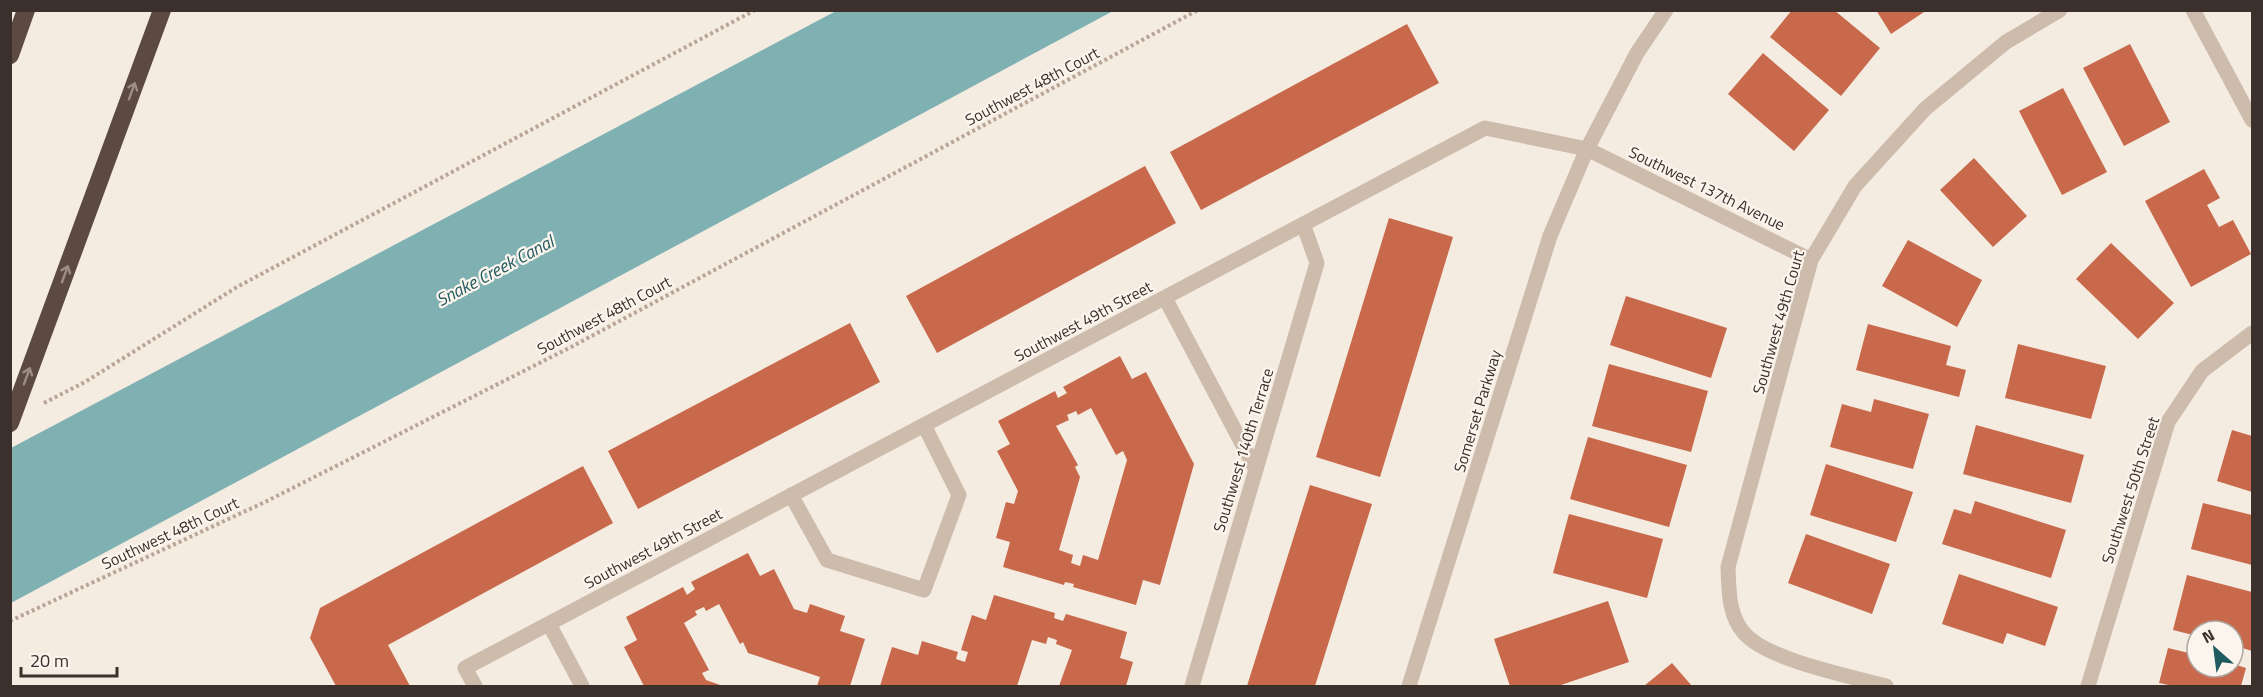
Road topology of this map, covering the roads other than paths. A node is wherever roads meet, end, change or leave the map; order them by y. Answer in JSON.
{"nodes":[{"id":1,"x":26,"y":10,"type":"edge"},
{"id":2,"x":162,"y":10,"type":"edge"},
{"id":3,"x":1666,"y":10,"type":"edge"},
{"id":4,"x":2060,"y":10,"type":"edge"},
{"id":5,"x":2193,"y":10,"type":"edge"},
{"id":6,"x":10,"y":55,"type":"edge"},
{"id":7,"x":2253,"y":120,"type":"edge"},
{"id":8,"x":1587,"y":149,"type":"junction"},
{"id":9,"x":1303,"y":224,"type":"junction"},
{"id":10,"x":1811,"y":260,"type":"junction"},
{"id":11,"x":1165,"y":298,"type":"junction"},
{"id":12,"x":2253,"y":333,"type":"edge"},
{"id":13,"x":10,"y":423,"type":"edge"},
{"id":14,"x":924,"y":425,"type":"junction"},
{"id":15,"x":1256,"y":470,"type":"junction"},
{"id":16,"x":791,"y":495,"type":"junction"},
{"id":17,"x":549,"y":624,"type":"junction"},
{"id":18,"x":475,"y":687,"type":"edge"},
{"id":19,"x":582,"y":687,"type":"edge"},
{"id":20,"x":1192,"y":687,"type":"edge"},
{"id":21,"x":1409,"y":687,"type":"edge"},
{"id":22,"x":1886,"y":687,"type":"edge"},
{"id":23,"x":2088,"y":687,"type":"edge"}],
"edges":[{"from":1,"to":6,"type":"highway"},
{"from":13,"to":2,"type":"highway","one_way":true},
{"from":3,"to":8,"type":"street"},
{"from":4,"to":10,"type":"street","name":"Southwest 49th Court"},
{"from":5,"to":7,"type":"street"},
{"from":8,"to":9,"type":"street","name":"Southwest 49th Street"},
{"from":8,"to":10,"type":"street","name":"Southwest 137th Avenue"},
{"from":8,"to":21,"type":"street","name":"Somerset Parkway"},
{"from":9,"to":11,"type":"street","name":"Southwest 49th Street"},
{"from":9,"to":15,"type":"street","name":"Southwest 140th Terrace"},
{"from":10,"to":22,"type":"street","name":"Southwest 49th Court"},
{"from":11,"to":14,"type":"street","name":"Southwest 49th Street"},
{"from":11,"to":15,"type":"street"},
{"from":12,"to":23,"type":"street","name":"Southwest 50th Street"},
{"from":14,"to":16,"type":"street","name":"Southwest 49th Street"},
{"from":14,"to":16,"type":"street"},
{"from":15,"to":20,"type":"street","name":"Southwest 140th Terrace"},
{"from":16,"to":17,"type":"street","name":"Southwest 49th Street"},
{"from":17,"to":18,"type":"street","name":"Southwest 49th Street"},
{"from":17,"to":19,"type":"street"}]}
